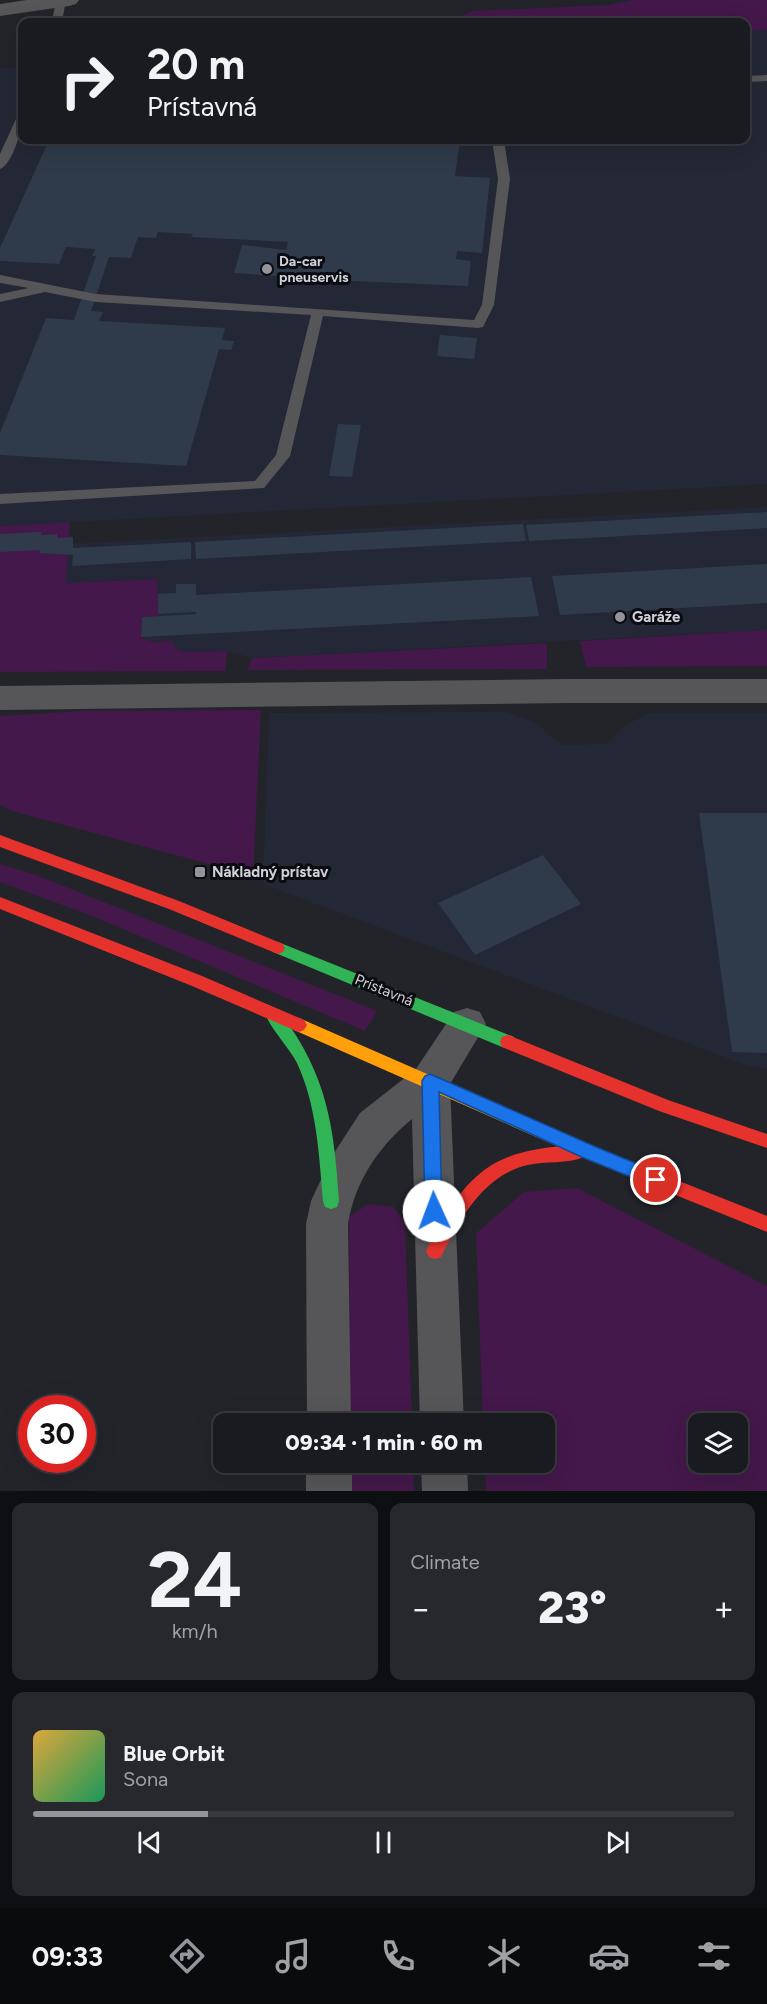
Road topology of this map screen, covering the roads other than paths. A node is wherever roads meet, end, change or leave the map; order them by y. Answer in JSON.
{"nodes":[{"id":1,"x":64,"y":0,"type":"edge"},
{"id":2,"x":0,"y":10,"type":"edge"},
{"id":3,"x":58,"y":18,"type":"edge"},
{"id":4,"x":767,"y":78,"type":"edge"},
{"id":5,"x":750,"y":79,"type":"edge"},
{"id":6,"x":18,"y":127,"type":"edge"},
{"id":7,"x":499,"y":144,"type":"edge"},
{"id":8,"x":0,"y":165,"type":"edge"},
{"id":9,"x":0,"y":279,"type":"edge"},
{"id":10,"x":49,"y":289,"type":"junction"},
{"id":11,"x":0,"y":298,"type":"edge"},
{"id":12,"x":318,"y":312,"type":"junction"},
{"id":13,"x":0,"y":499,"type":"edge"},
{"id":14,"x":767,"y":691,"type":"edge"},
{"id":15,"x":0,"y":698,"type":"edge"},
{"id":16,"x":0,"y":841,"type":"edge"},
{"id":17,"x":0,"y":903,"type":"edge"},
{"id":18,"x":273,"y":1014,"type":"junction"},
{"id":19,"x":467,"y":1024,"type":"junction"},
{"id":20,"x":430,"y":1081,"type":"junction"},
{"id":21,"x":767,"y":1141,"type":"edge"},
{"id":22,"x":590,"y":1153,"type":"junction"},
{"id":23,"x":331,"y":1201,"type":"junction"},
{"id":24,"x":767,"y":1224,"type":"edge"},
{"id":25,"x":435,"y":1251,"type":"junction"},
{"id":26,"x":329,"y":1413,"type":"edge"},
{"id":27,"x":442,"y":1413,"type":"edge"},
{"id":28,"x":329,"y":1473,"type":"edge"},
{"id":29,"x":444,"y":1473,"type":"edge"},
{"id":30,"x":329,"y":1491,"type":"edge"},
{"id":31,"x":445,"y":1491,"type":"edge"}],
"edges":[{"from":1,"to":2,"type":"street"},
{"from":1,"to":3,"type":"lane"},
{"from":4,"to":5,"type":"lane"},
{"from":6,"to":8,"type":"lane"},
{"from":7,"to":12,"type":"lane"},
{"from":9,"to":10,"type":"lane"},
{"from":10,"to":11,"type":"lane"},
{"from":10,"to":12,"type":"lane"},
{"from":12,"to":13,"type":"lane"},
{"from":14,"to":15,"type":"street"},
{"from":16,"to":19,"type":"main road","name":"Prístavná"},
{"from":17,"to":18,"type":"main road"},
{"from":18,"to":20,"type":"main road"},
{"from":18,"to":23,"type":"main road"},
{"from":19,"to":20,"type":"street"},
{"from":19,"to":21,"type":"main road","name":"Prístavná"},
{"from":20,"to":22,"type":"main road"},
{"from":20,"to":23,"type":"street"},
{"from":20,"to":25,"type":"street"},
{"from":22,"to":24,"type":"main road"},
{"from":22,"to":25,"type":"main road"},
{"from":23,"to":26,"type":"street"},
{"from":25,"to":27,"type":"street"},
{"from":28,"to":30,"type":"street"},
{"from":29,"to":31,"type":"street"}]}
